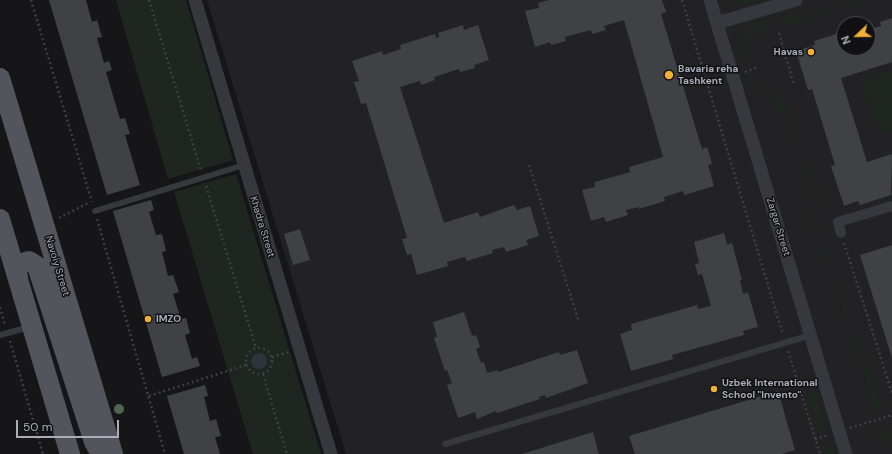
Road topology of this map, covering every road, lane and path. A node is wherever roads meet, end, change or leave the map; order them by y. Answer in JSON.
{"nodes":[{"id":1,"x":31,"y":0,"type":"edge"},
{"id":2,"x":195,"y":0,"type":"edge"},
{"id":3,"x":682,"y":0,"type":"edge"},
{"id":4,"x":710,"y":0,"type":"edge"},
{"id":5,"x":796,"y":0,"type":"edge"},
{"id":6,"x":716,"y":23,"type":"junction"},
{"id":7,"x":779,"y":33,"type":"dead end"},
{"id":8,"x":0,"y":78,"type":"edge"},
{"id":9,"x":794,"y":85,"type":"dead end"},
{"id":10,"x":244,"y":165,"type":"junction"},
{"id":11,"x":529,"y":165,"type":"dead end"},
{"id":12,"x":92,"y":201,"type":"junction"},
{"id":13,"x":892,"y":206,"type":"edge"},
{"id":14,"x":95,"y":211,"type":"junction"},
{"id":15,"x":59,"y":218,"type":"dead end"},
{"id":16,"x":0,"y":219,"type":"edge"},
{"id":17,"x":842,"y":233,"type":"joint"},
{"id":18,"x":18,"y":277,"type":"junction"},
{"id":19,"x":0,"y":307,"type":"edge"},
{"id":20,"x":579,"y":322,"type":"dead end"},
{"id":21,"x":32,"y":326,"type":"junction"},
{"id":22,"x":8,"y":333,"type":"junction"},
{"id":23,"x":0,"y":335,"type":"edge"},
{"id":24,"x":810,"y":335,"type":"junction"},
{"id":25,"x":786,"y":343,"type":"junction"},
{"id":26,"x":299,"y":350,"type":"junction"},
{"id":27,"x":272,"y":357,"type":"junction"},
{"id":28,"x":246,"y":365,"type":"junction"},
{"id":29,"x":263,"y":374,"type":"junction"},
{"id":30,"x":892,"y":393,"type":"edge"},
{"id":31,"x":149,"y":396,"type":"junction"},
{"id":32,"x":56,"y":408,"type":"junction"},
{"id":33,"x":892,"y":416,"type":"edge"},
{"id":34,"x":840,"y":432,"type":"junction"},
{"id":35,"x":815,"y":439,"type":"junction"},
{"id":36,"x":445,"y":444,"type":"dead end"},
{"id":37,"x":43,"y":454,"type":"edge"},
{"id":38,"x":70,"y":454,"type":"edge"},
{"id":39,"x":76,"y":454,"type":"edge"},
{"id":40,"x":101,"y":454,"type":"edge"},
{"id":41,"x":113,"y":454,"type":"edge"},
{"id":42,"x":165,"y":454,"type":"edge"},
{"id":43,"x":288,"y":454,"type":"edge"},
{"id":44,"x":331,"y":454,"type":"edge"},
{"id":45,"x":820,"y":454,"type":"edge"},
{"id":46,"x":846,"y":454,"type":"edge"}],
"edges":[{"from":1,"to":12,"type":"path"},
{"from":2,"to":10,"type":"street","name":"Khadra Street"},
{"from":3,"to":25,"type":"path"},
{"from":4,"to":6,"type":"street","name":"Zargar Street"},
{"from":5,"to":6,"type":"street"},
{"from":6,"to":24,"type":"street","name":"Zargar Street"},
{"from":7,"to":9,"type":"path"},
{"from":8,"to":41,"type":"main road","name":"Navoiy Street"},
{"from":10,"to":14,"type":"lane"},
{"from":10,"to":26,"type":"street","name":"Khadra Street"},
{"from":11,"to":20,"type":"path"},
{"from":12,"to":14,"type":"path"},
{"from":12,"to":15,"type":"path"},
{"from":13,"to":17,"type":"street"},
{"from":14,"to":31,"type":"path"},
{"from":16,"to":18,"type":"main road"},
{"from":17,"to":30,"type":"path"},
{"from":18,"to":21,"type":"main road"},
{"from":18,"to":40,"type":"main road"},
{"from":19,"to":22,"type":"path"},
{"from":21,"to":22,"type":"lane"},
{"from":21,"to":32,"type":"main road"},
{"from":22,"to":23,"type":"lane"},
{"from":22,"to":37,"type":"path"},
{"from":24,"to":25,"type":"lane"},
{"from":24,"to":34,"type":"street","name":"Zargar Street"},
{"from":25,"to":35,"type":"path"},
{"from":25,"to":36,"type":"lane"},
{"from":26,"to":27,"type":"path"},
{"from":26,"to":44,"type":"street","name":"Khadra Street"},
{"from":27,"to":28,"type":"path"},
{"from":27,"to":29,"type":"path"},
{"from":28,"to":29,"type":"path"},
{"from":28,"to":31,"type":"path"},
{"from":29,"to":43,"type":"path"},
{"from":31,"to":42,"type":"path"},
{"from":32,"to":38,"type":"main road"},
{"from":32,"to":39,"type":"main road"},
{"from":33,"to":34,"type":"path"},
{"from":34,"to":35,"type":"path"},
{"from":34,"to":46,"type":"street","name":"Zargar Street"},
{"from":35,"to":45,"type":"path"}]}
